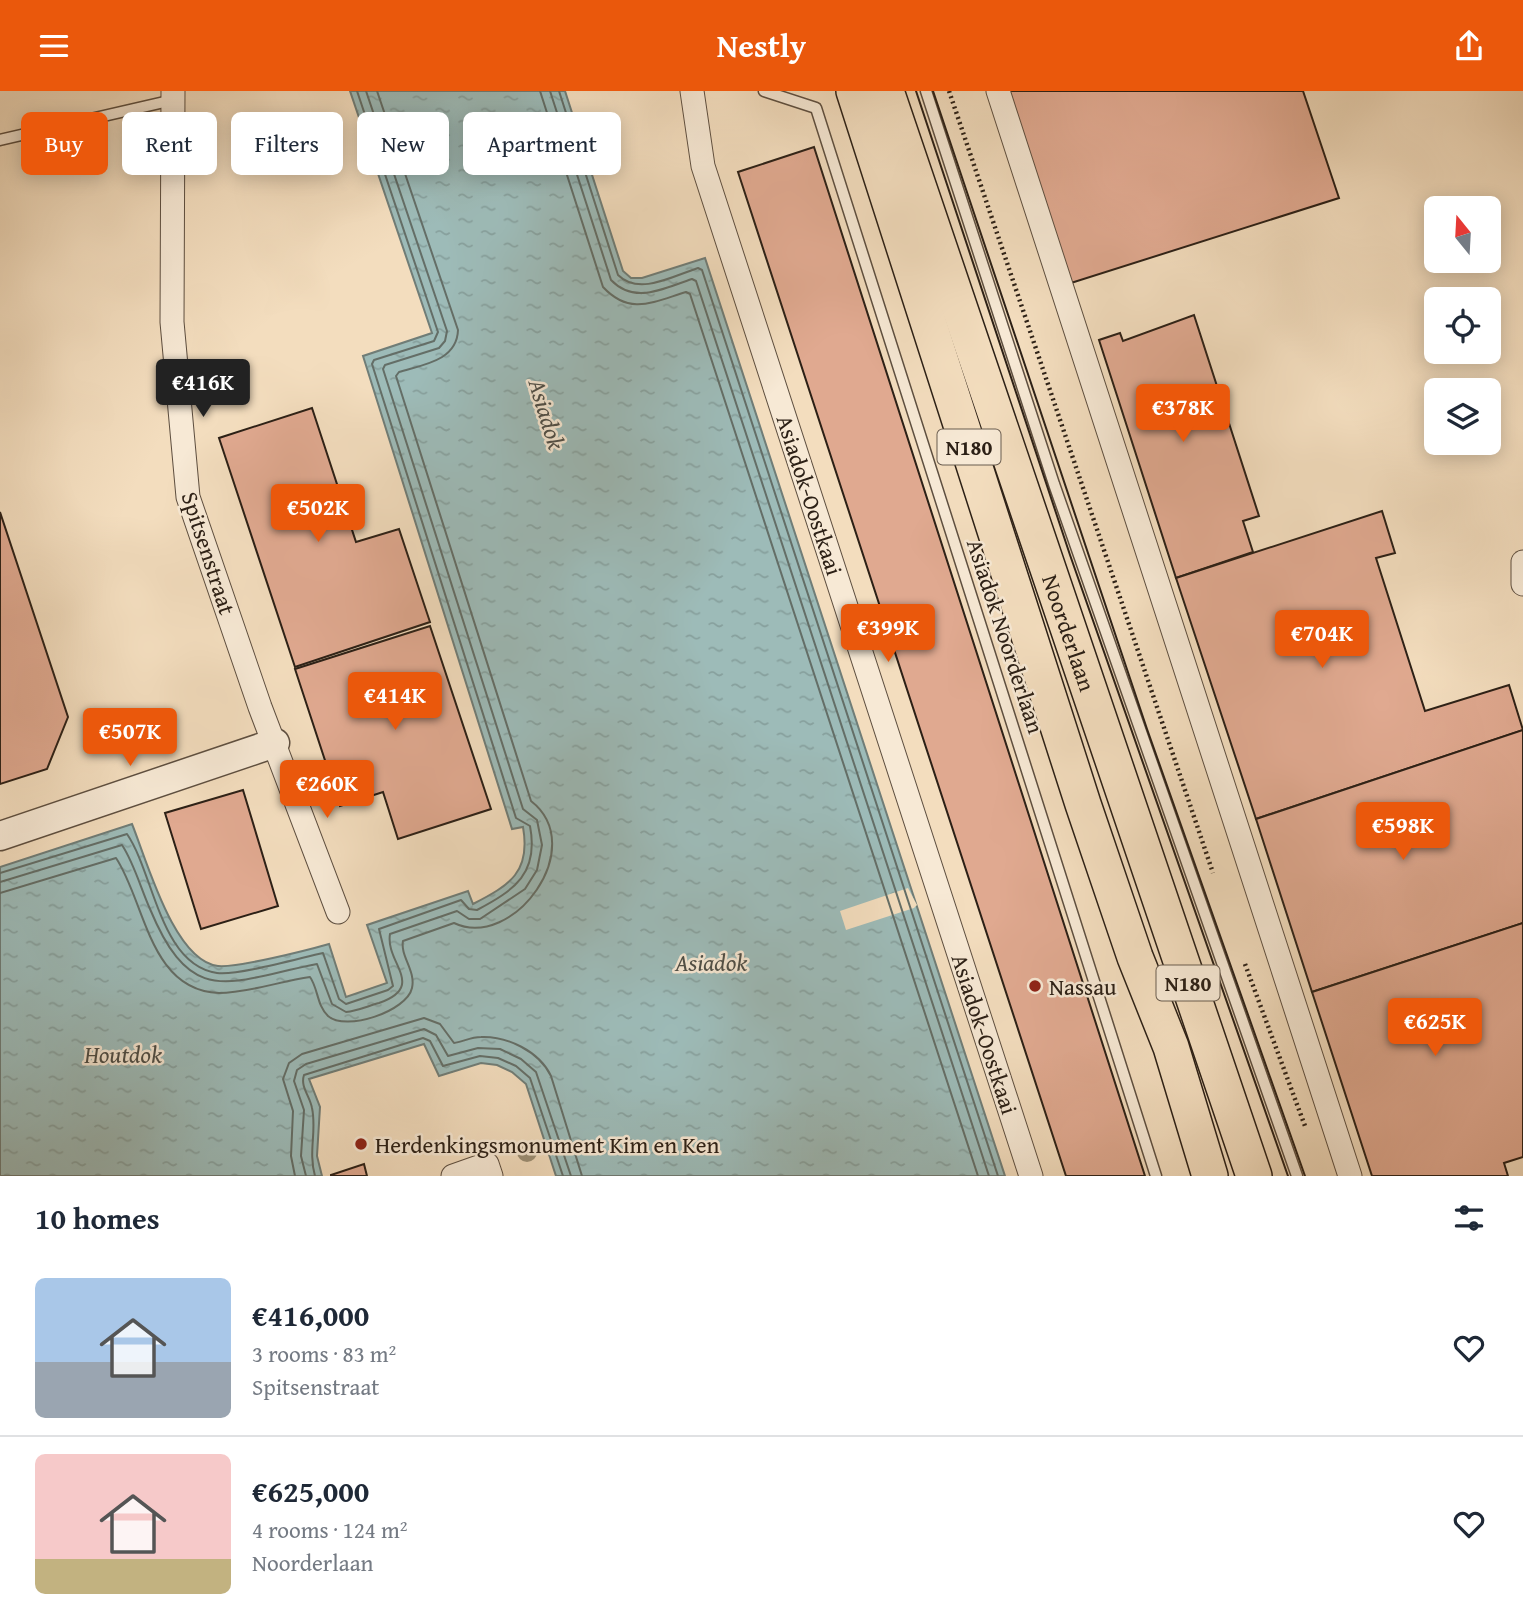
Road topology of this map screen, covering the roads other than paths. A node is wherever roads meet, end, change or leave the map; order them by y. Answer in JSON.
{"nodes":[{"id":1,"x":692,"y":91,"type":"edge"},
{"id":2,"x":764,"y":91,"type":"edge"},
{"id":3,"x":854,"y":91,"type":"edge"},
{"id":4,"x":886,"y":91,"type":"edge"},
{"id":5,"x":926,"y":91,"type":"edge"},
{"id":6,"x":998,"y":91,"type":"edge"},
{"id":7,"x":173,"y":96,"type":"edge"},
{"id":8,"x":0,"y":140,"type":"edge"},
{"id":9,"x":1523,"y":562,"type":"edge"},
{"id":10,"x":1523,"y":584,"type":"edge"},
{"id":11,"x":275,"y":743,"type":"junction"},
{"id":12,"x":0,"y":837,"type":"edge"},
{"id":13,"x":338,"y":912,"type":"dead end"},
{"id":14,"x":453,"y":1176,"type":"edge"},
{"id":15,"x":491,"y":1176,"type":"edge"},
{"id":16,"x":1031,"y":1176,"type":"edge"},
{"id":17,"x":1156,"y":1176,"type":"edge"},
{"id":18,"x":1210,"y":1176,"type":"edge"},
{"id":19,"x":1254,"y":1176,"type":"edge"},
{"id":20,"x":1297,"y":1176,"type":"edge"},
{"id":21,"x":1350,"y":1176,"type":"edge"}],
"edges":[{"from":1,"to":16,"type":"street","name":"Asiadok-Oostkaai"},
{"from":2,"to":17,"type":"lane","name":"Asiadok Noorderlaan"},
{"from":3,"to":18,"type":"main road","name":"Noorderlaan","number":"N180"},
{"from":4,"to":19,"type":"main road","name":"Noorderlaan","number":"N180"},
{"from":5,"to":20,"type":"lane"},
{"from":6,"to":21,"type":"street"},
{"from":7,"to":8,"type":"lane"},
{"from":7,"to":11,"type":"street","name":"Spitsenstraat"},
{"from":9,"to":10,"type":"street"},
{"from":11,"to":12,"type":"street"},
{"from":11,"to":13,"type":"street","name":"Spitsenstraat"},
{"from":14,"to":15,"type":"street"}]}
